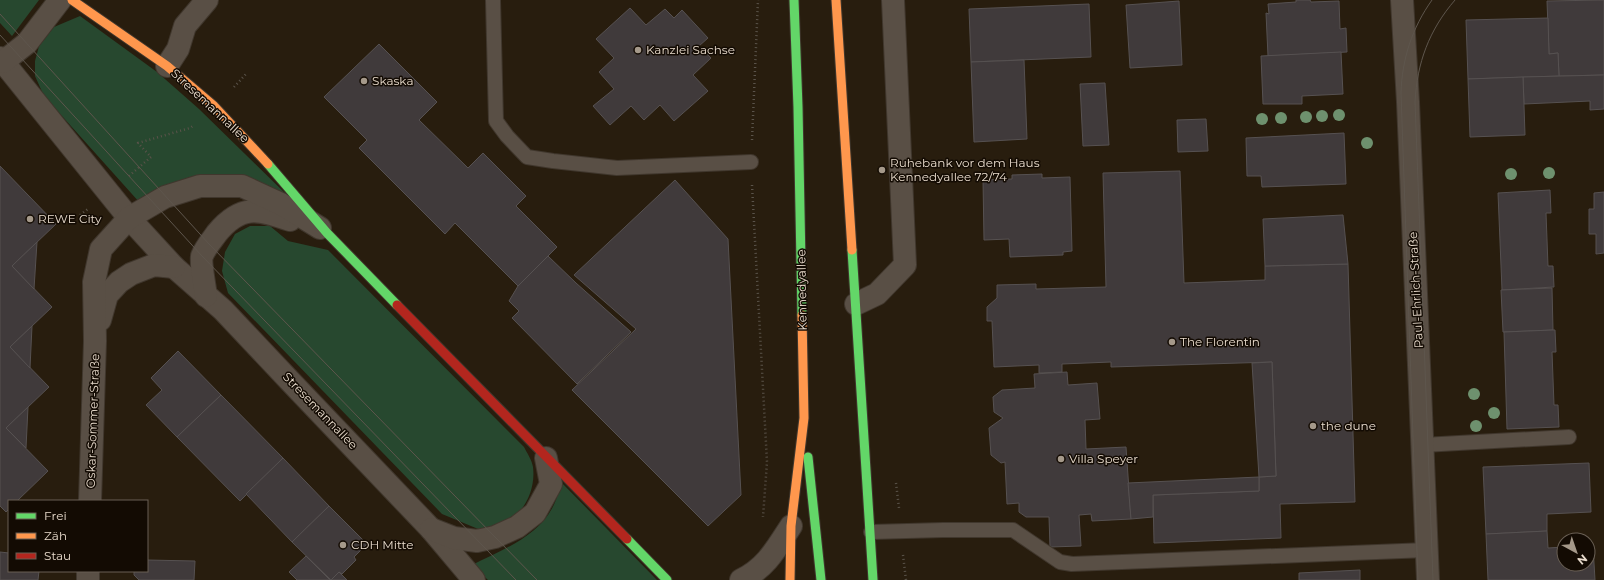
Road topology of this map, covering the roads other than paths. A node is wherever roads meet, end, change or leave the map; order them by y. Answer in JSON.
{"nodes":[{"id":1,"x":60,"y":0,"type":"edge"},
{"id":2,"x":72,"y":0,"type":"edge"},
{"id":3,"x":207,"y":0,"type":"edge"},
{"id":4,"x":493,"y":0,"type":"edge"},
{"id":5,"x":794,"y":0,"type":"edge"},
{"id":6,"x":836,"y":0,"type":"edge"},
{"id":7,"x":893,"y":0,"type":"edge"},
{"id":8,"x":1402,"y":0,"type":"edge"},
{"id":9,"x":1,"y":62,"type":"edge"},
{"id":10,"x":167,"y":66,"type":"junction"},
{"id":11,"x":751,"y":162,"type":"road end"},
{"id":12,"x":130,"y":218,"type":"junction"},
{"id":13,"x":327,"y":233,"type":"junction"},
{"id":14,"x":174,"y":267,"type":"junction"},
{"id":15,"x":206,"y":296,"type":"junction"},
{"id":16,"x":856,"y":304,"type":"junction"},
{"id":17,"x":95,"y":341,"type":"junction"},
{"id":18,"x":804,"y":418,"type":"junction"},
{"id":19,"x":1569,"y":437,"type":"dead end"},
{"id":20,"x":1424,"y":445,"type":"junction"},
{"id":21,"x":546,"y":458,"type":"junction"},
{"id":22,"x":90,"y":500,"type":"edge"},
{"id":23,"x":791,"y":526,"type":"junction"},
{"id":24,"x":431,"y":529,"type":"junction"},
{"id":25,"x":871,"y":532,"type":"junction"},
{"id":26,"x":1427,"y":550,"type":"junction"},
{"id":27,"x":474,"y":580,"type":"edge"},
{"id":28,"x":667,"y":580,"type":"edge"},
{"id":29,"x":741,"y":580,"type":"edge"},
{"id":30,"x":790,"y":580,"type":"edge"},
{"id":31,"x":821,"y":580,"type":"edge"},
{"id":32,"x":873,"y":580,"type":"edge"},
{"id":33,"x":1428,"y":580,"type":"edge"}],
"edges":[{"from":1,"to":9,"type":"street","name":"Stresemannallee"},
{"from":2,"to":10,"type":"main road","name":"Stresemannallee"},
{"from":3,"to":10,"type":"street"},
{"from":4,"to":11,"type":"lane"},
{"from":5,"to":18,"type":"main road","name":"Kennedyallee"},
{"from":6,"to":16,"type":"main road"},
{"from":7,"to":16,"type":"street"},
{"from":8,"to":20,"type":"street","name":"Paul-Ehrlich-Straße"},
{"from":9,"to":12,"type":"street","name":"Stresemannallee"},
{"from":10,"to":13,"type":"main road","name":"Stresemannallee"},
{"from":12,"to":13,"type":"street","name":"Stresemannallee"},
{"from":12,"to":14,"type":"street","name":"Stresemannallee"},
{"from":12,"to":17,"type":"street","name":"Oskar-Sommer-Straße"},
{"from":13,"to":15,"type":"street","name":"Stresemannallee"},
{"from":13,"to":21,"type":"main road","name":"Stresemannallee"},
{"from":14,"to":15,"type":"street","name":"Stresemannallee"},
{"from":14,"to":17,"type":"street","name":"Oskar-Sommer-Straße"},
{"from":15,"to":24,"type":"street","name":"Stresemannallee"},
{"from":16,"to":25,"type":"main road"},
{"from":17,"to":22,"type":"street","name":"Oskar-Sommer-Straße"},
{"from":18,"to":23,"type":"main road","name":"Kennedyallee"},
{"from":18,"to":31,"type":"main road"},
{"from":19,"to":20,"type":"lane"},
{"from":20,"to":26,"type":"street","name":"Paul-Ehrlich-Straße"},
{"from":21,"to":24,"type":"street","name":"Stresemannallee"},
{"from":21,"to":28,"type":"main road","name":"Stresemannallee"},
{"from":23,"to":29,"type":"street"},
{"from":23,"to":30,"type":"main road","name":"Kennedyallee"},
{"from":24,"to":27,"type":"street","name":"Stresemannallee"},
{"from":25,"to":26,"type":"lane"},
{"from":25,"to":32,"type":"main road"},
{"from":26,"to":33,"type":"street","name":"Paul-Ehrlich-Straße"}]}
